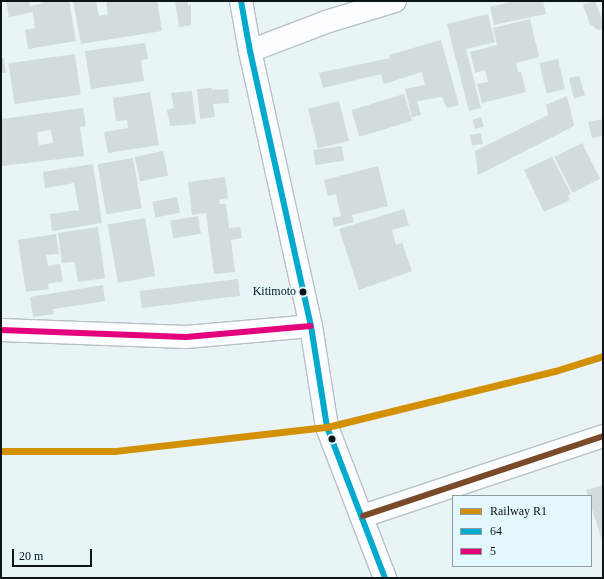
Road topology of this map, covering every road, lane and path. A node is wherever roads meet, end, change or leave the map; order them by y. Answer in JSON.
{"nodes":[{"id":1,"x":241,"y":1,"type":"edge"},
{"id":2,"x":395,"y":1,"type":"edge"},
{"id":3,"x":250,"y":51,"type":"junction"},
{"id":4,"x":310,"y":326,"type":"junction"},
{"id":5,"x":1,"y":330,"type":"edge"},
{"id":6,"x":603,"y":436,"type":"edge"},
{"id":7,"x":364,"y":516,"type":"junction"},
{"id":8,"x":385,"y":578,"type":"edge"}],
"edges":[{"from":1,"to":3,"type":"street"},
{"from":2,"to":3,"type":"street"},
{"from":3,"to":4,"type":"street"},
{"from":4,"to":5,"type":"street"},
{"from":4,"to":7,"type":"street"},
{"from":6,"to":7,"type":"street"},
{"from":7,"to":8,"type":"street"}]}
